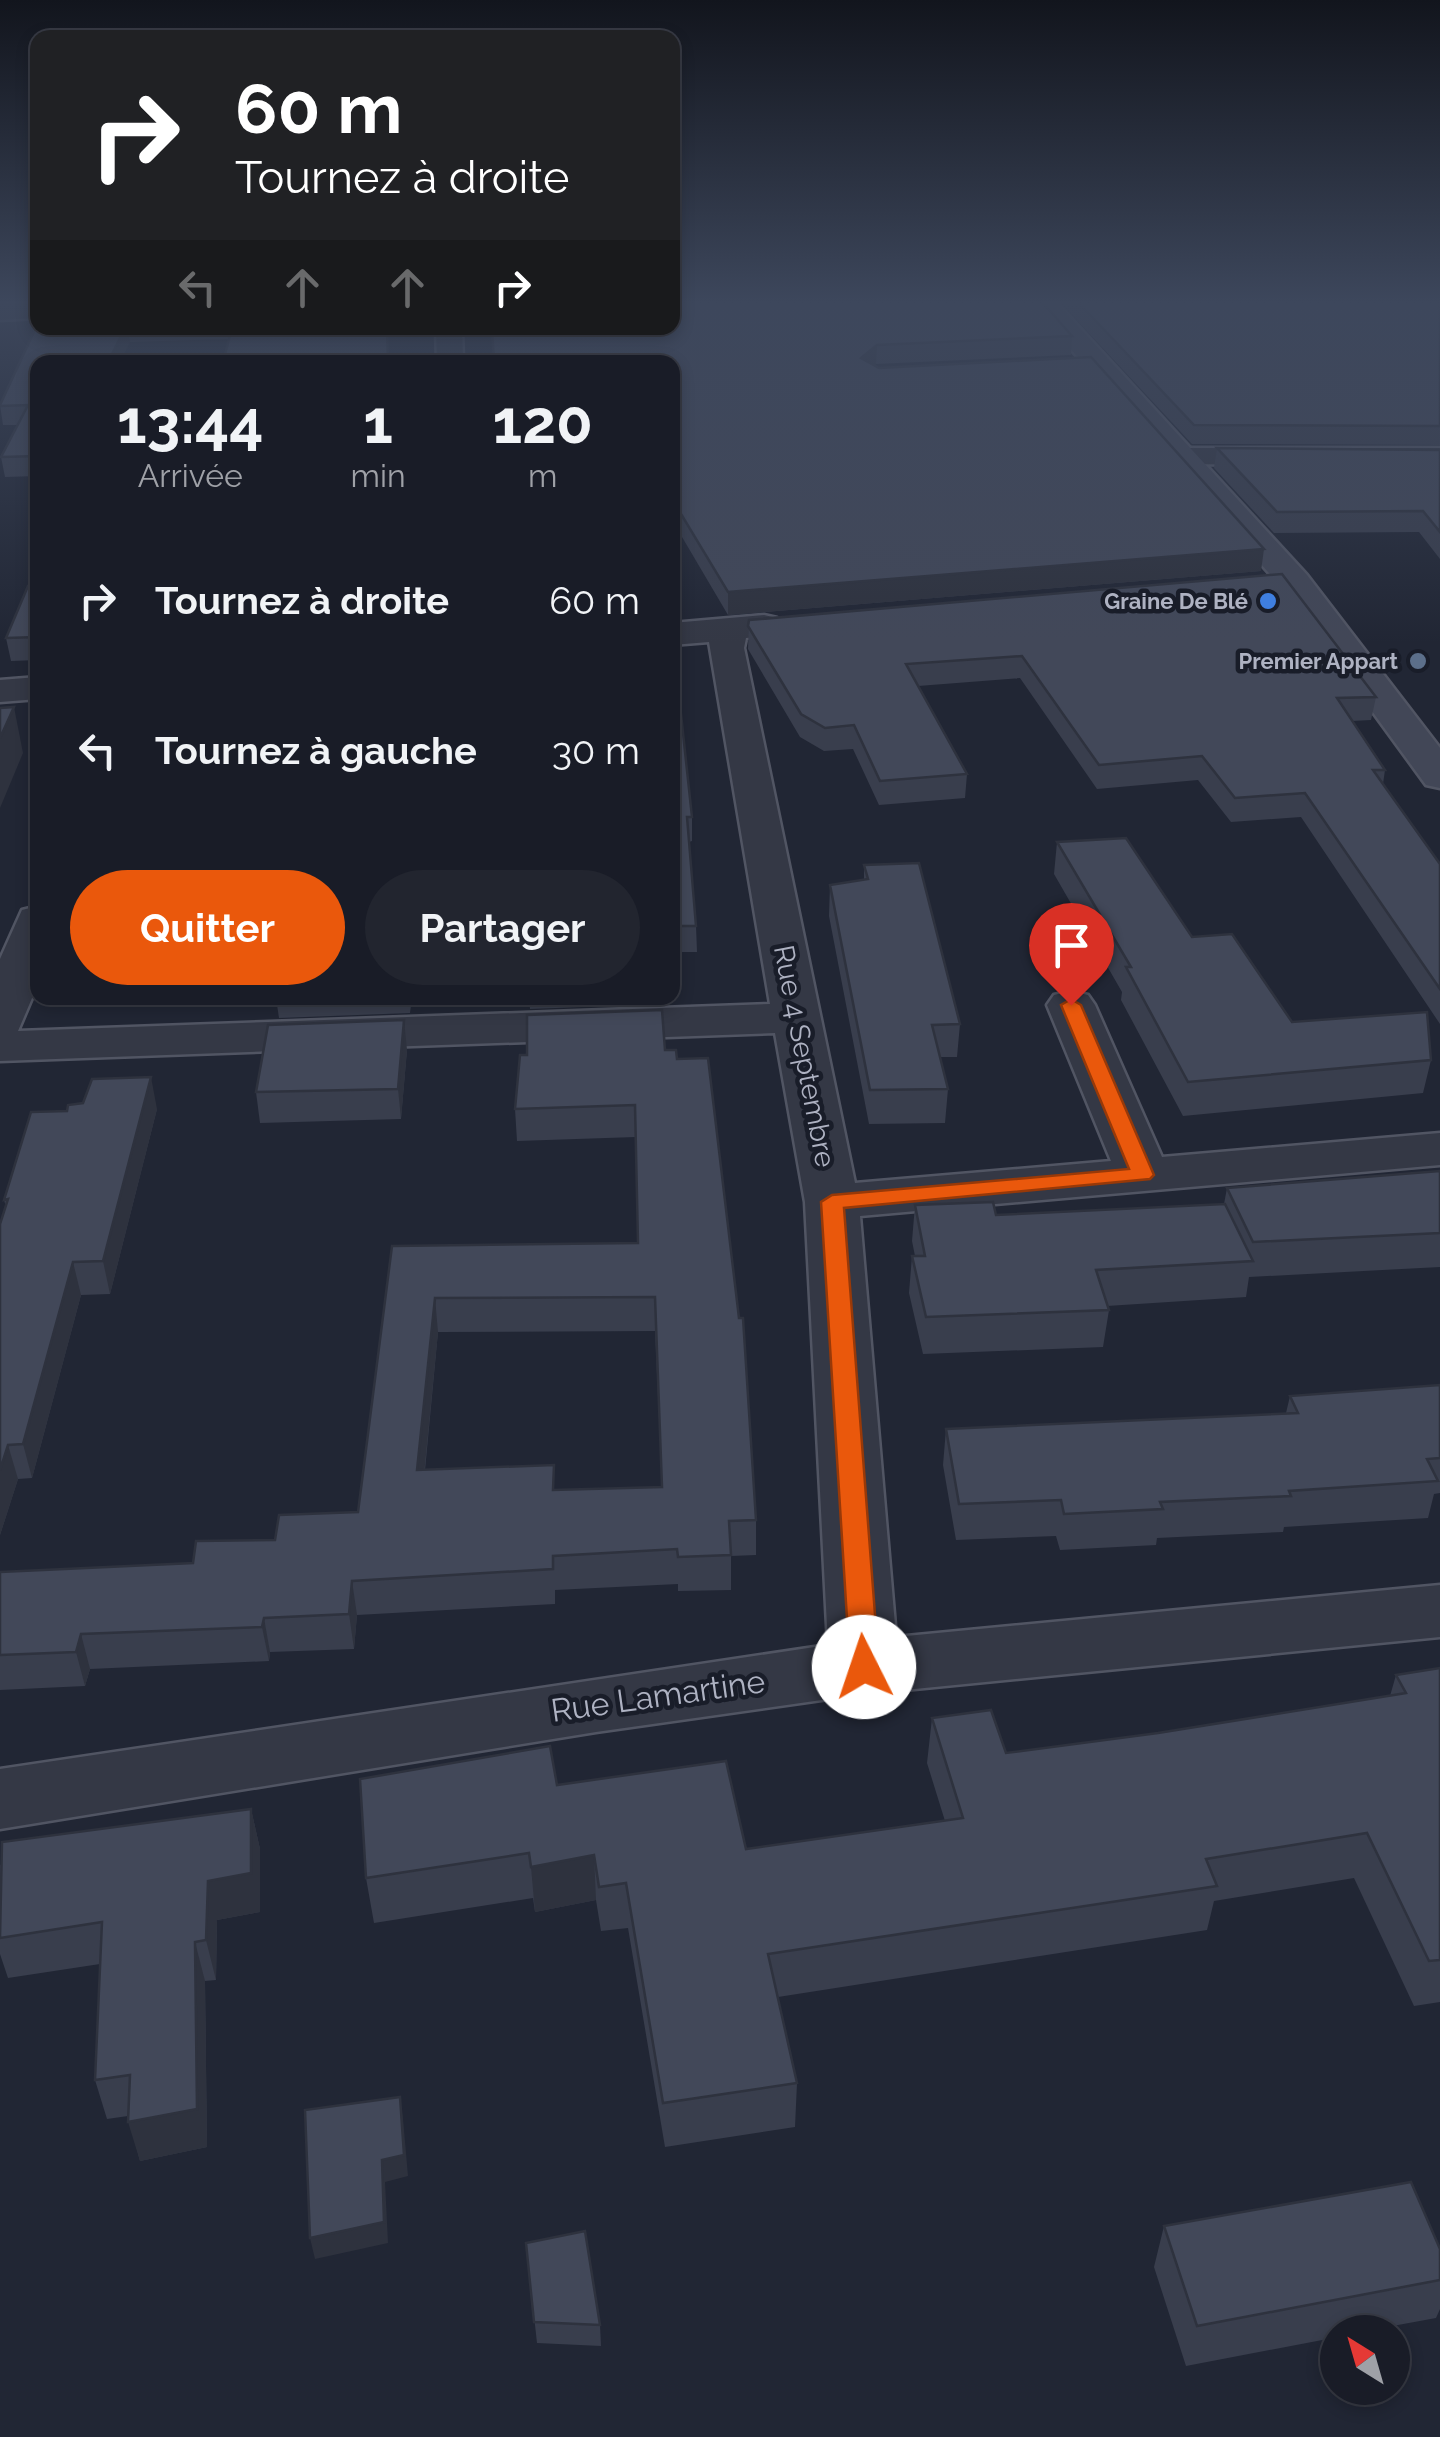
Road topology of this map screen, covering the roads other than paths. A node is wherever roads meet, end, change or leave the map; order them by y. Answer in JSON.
{"nodes":[{"id":1,"x":1145,"y":416,"type":"edge"},
{"id":2,"x":1182,"y":456,"type":"junction"},
{"id":3,"x":1440,"y":457,"type":"edge"},
{"id":4,"x":1295,"y":582,"type":"junction"},
{"id":5,"x":1245,"y":586,"type":"edge"},
{"id":6,"x":796,"y":624,"type":"edge"},
{"id":7,"x":730,"y":629,"type":"junction"},
{"id":8,"x":680,"y":633,"type":"edge"},
{"id":9,"x":30,"y":689,"type":"edge"},
{"id":10,"x":0,"y":691,"type":"edge"},
{"id":11,"x":1440,"y":776,"type":"edge"},
{"id":12,"x":30,"y":941,"type":"edge"},
{"id":13,"x":1071,"y":1005,"type":"dead end"},
{"id":14,"x":799,"y":1018,"type":"junction"},
{"id":15,"x":0,"y":1021,"type":"edge"},
{"id":16,"x":0,"y":1046,"type":"edge"},
{"id":17,"x":1440,"y":1149,"type":"edge"},
{"id":18,"x":1142,"y":1175,"type":"junction"},
{"id":19,"x":832,"y":1202,"type":"junction"},
{"id":20,"x":1440,"y":1612,"type":"edge"},
{"id":21,"x":864,"y":1667,"type":"junction"},
{"id":22,"x":0,"y":1800,"type":"edge"}],
"edges":[{"from":1,"to":2,"type":"street"},
{"from":2,"to":3,"type":"street"},
{"from":2,"to":4,"type":"street"},
{"from":4,"to":5,"type":"street"},
{"from":4,"to":11,"type":"street"},
{"from":6,"to":7,"type":"street"},
{"from":7,"to":8,"type":"street"},
{"from":7,"to":14,"type":"street","name":"Rue 4 Septembre"},
{"from":9,"to":10,"type":"street"},
{"from":12,"to":15,"type":"street"},
{"from":13,"to":18,"type":"street"},
{"from":14,"to":16,"type":"street"},
{"from":14,"to":19,"type":"street","name":"Rue 4 Septembre"},
{"from":17,"to":18,"type":"street"},
{"from":18,"to":19,"type":"street"},
{"from":19,"to":21,"type":"street","name":"Rue 4 Septembre"},
{"from":20,"to":21,"type":"street","name":"Rue Lamartine"},
{"from":21,"to":22,"type":"street","name":"Rue Lamartine"}]}
